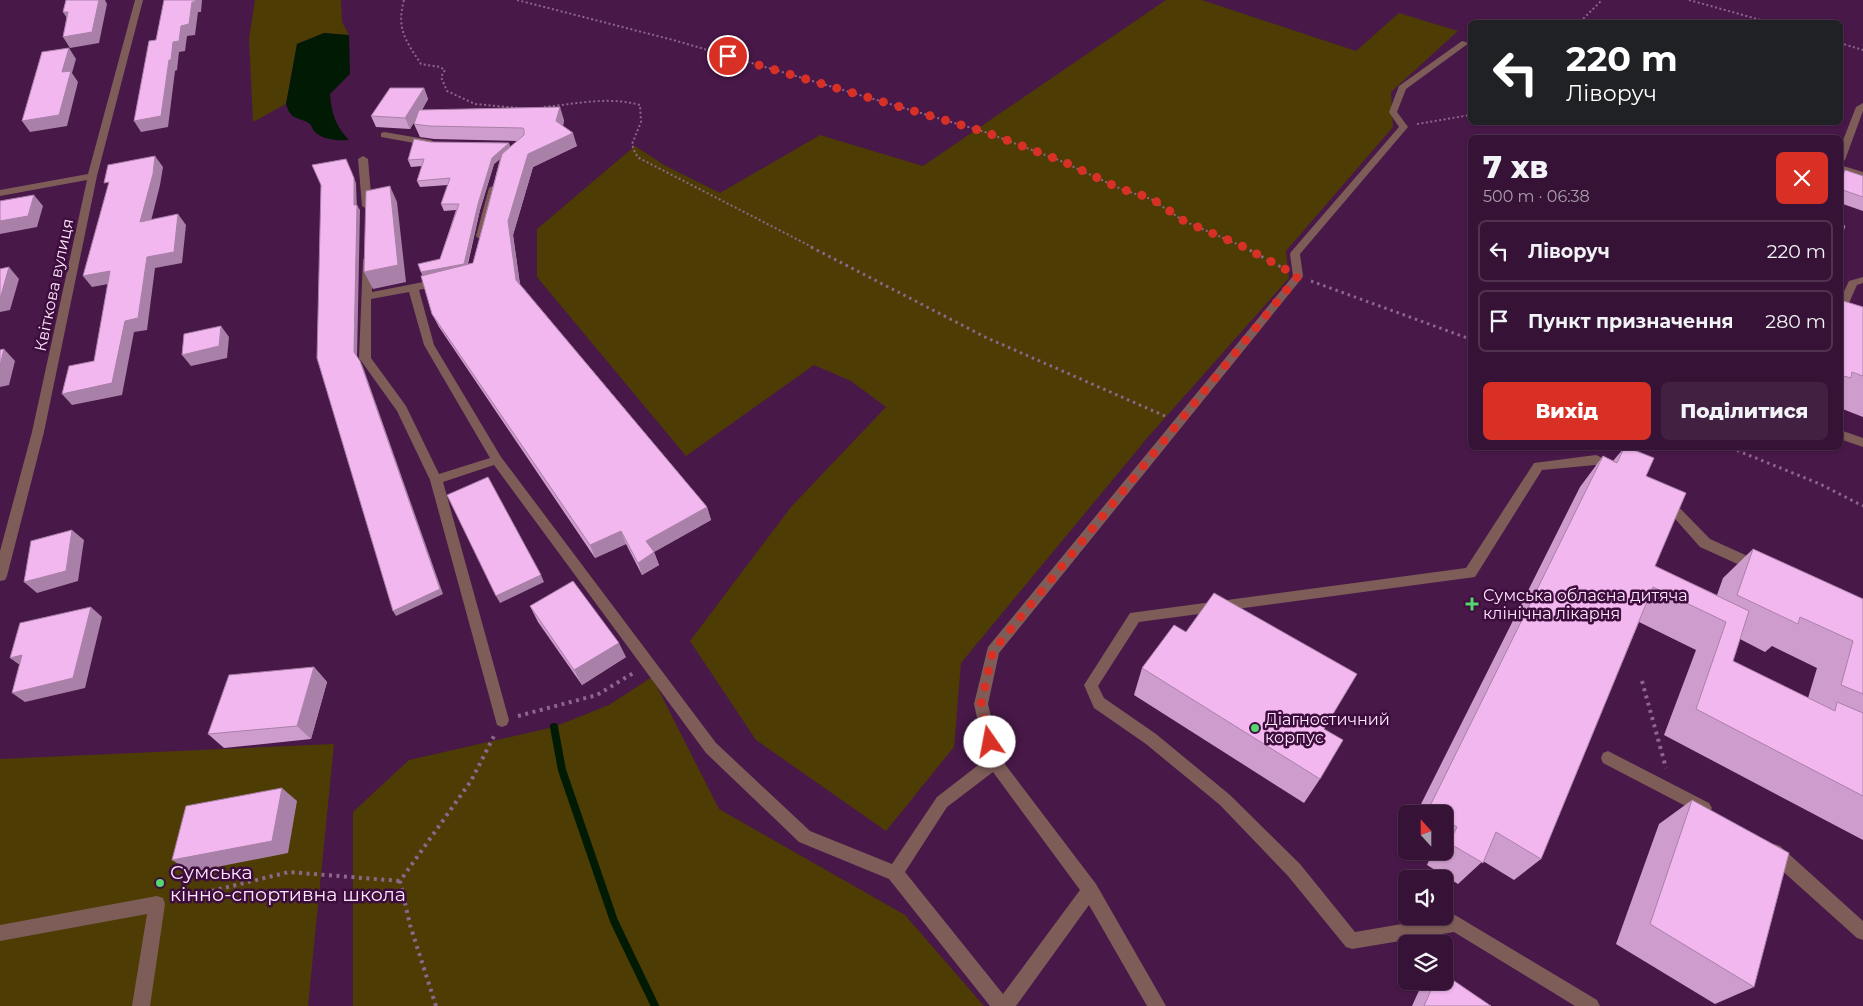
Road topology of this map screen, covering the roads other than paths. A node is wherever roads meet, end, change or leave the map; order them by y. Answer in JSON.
{"nodes":[{"id":1,"x":139,"y":0,"type":"edge"},
{"id":2,"x":1465,"y":43,"type":"dead end"},
{"id":3,"x":1863,"y":106,"type":"edge"},
{"id":4,"x":384,"y":135,"type":"dead end"},
{"id":5,"x":444,"y":144,"type":"edge"},
{"id":6,"x":1843,"y":152,"type":"edge"},
{"id":7,"x":363,"y":159,"type":"dead end"},
{"id":8,"x":1843,"y":169,"type":"edge"},
{"id":9,"x":498,"y":174,"type":"edge"},
{"id":10,"x":1863,"y":175,"type":"edge"},
{"id":11,"x":92,"y":176,"type":"junction"},
{"id":12,"x":0,"y":193,"type":"edge"},
{"id":13,"x":367,"y":222,"type":"edge"},
{"id":14,"x":478,"y":247,"type":"edge"},
{"id":15,"x":367,"y":250,"type":"edge"},
{"id":16,"x":456,"y":278,"type":"edge"},
{"id":17,"x":1863,"y":280,"type":"edge"},
{"id":18,"x":413,"y":288,"type":"junction"},
{"id":19,"x":367,"y":296,"type":"junction"},
{"id":20,"x":1843,"y":305,"type":"edge"},
{"id":21,"x":1843,"y":435,"type":"edge"},
{"id":22,"x":1863,"y":443,"type":"edge"},
{"id":23,"x":497,"y":460,"type":"junction"},
{"id":24,"x":1630,"y":476,"type":"edge"},
{"id":25,"x":436,"y":480,"type":"junction"},
{"id":26,"x":1655,"y":489,"type":"edge"},
{"id":27,"x":1775,"y":574,"type":"edge"},
{"id":28,"x":0,"y":576,"type":"edge"},
{"id":29,"x":502,"y":720,"type":"road end"},
{"id":30,"x":1608,"y":758,"type":"dead end"},
{"id":31,"x":994,"y":762,"type":"junction"},
{"id":32,"x":1720,"y":817,"type":"edge"},
{"id":33,"x":1761,"y":840,"type":"edge"},
{"id":34,"x":895,"y":873,"type":"junction"},
{"id":35,"x":1090,"y":890,"type":"junction"},
{"id":36,"x":0,"y":933,"type":"edge"},
{"id":37,"x":1863,"y":933,"type":"edge"},
{"id":38,"x":141,"y":1006,"type":"edge"},
{"id":39,"x":1002,"y":1006,"type":"edge"},
{"id":40,"x":1006,"y":1006,"type":"edge"},
{"id":41,"x":1157,"y":1006,"type":"edge"},
{"id":42,"x":1591,"y":1006,"type":"edge"}],
"edges":[{"from":1,"to":11,"type":"street","name":"Квіткова вулиця"},
{"from":2,"to":31,"type":"street"},
{"from":3,"to":6,"type":"street"},
{"from":4,"to":5,"type":"street"},
{"from":7,"to":13,"type":"street"},
{"from":8,"to":10,"type":"street"},
{"from":9,"to":14,"type":"street"},
{"from":11,"to":12,"type":"street"},
{"from":11,"to":28,"type":"street","name":"Квіткова вулиця"},
{"from":15,"to":19,"type":"street"},
{"from":16,"to":18,"type":"street"},
{"from":17,"to":20,"type":"street"},
{"from":18,"to":19,"type":"street"},
{"from":18,"to":23,"type":"street"},
{"from":19,"to":25,"type":"street"},
{"from":21,"to":22,"type":"street"},
{"from":23,"to":25,"type":"street"},
{"from":23,"to":34,"type":"street"},
{"from":24,"to":42,"type":"street"},
{"from":25,"to":29,"type":"street"},
{"from":26,"to":27,"type":"street"},
{"from":30,"to":32,"type":"street"},
{"from":31,"to":34,"type":"street"},
{"from":31,"to":35,"type":"street"},
{"from":33,"to":37,"type":"street"},
{"from":34,"to":39,"type":"street"},
{"from":35,"to":40,"type":"street"},
{"from":35,"to":41,"type":"street"},
{"from":36,"to":38,"type":"street"}]}
